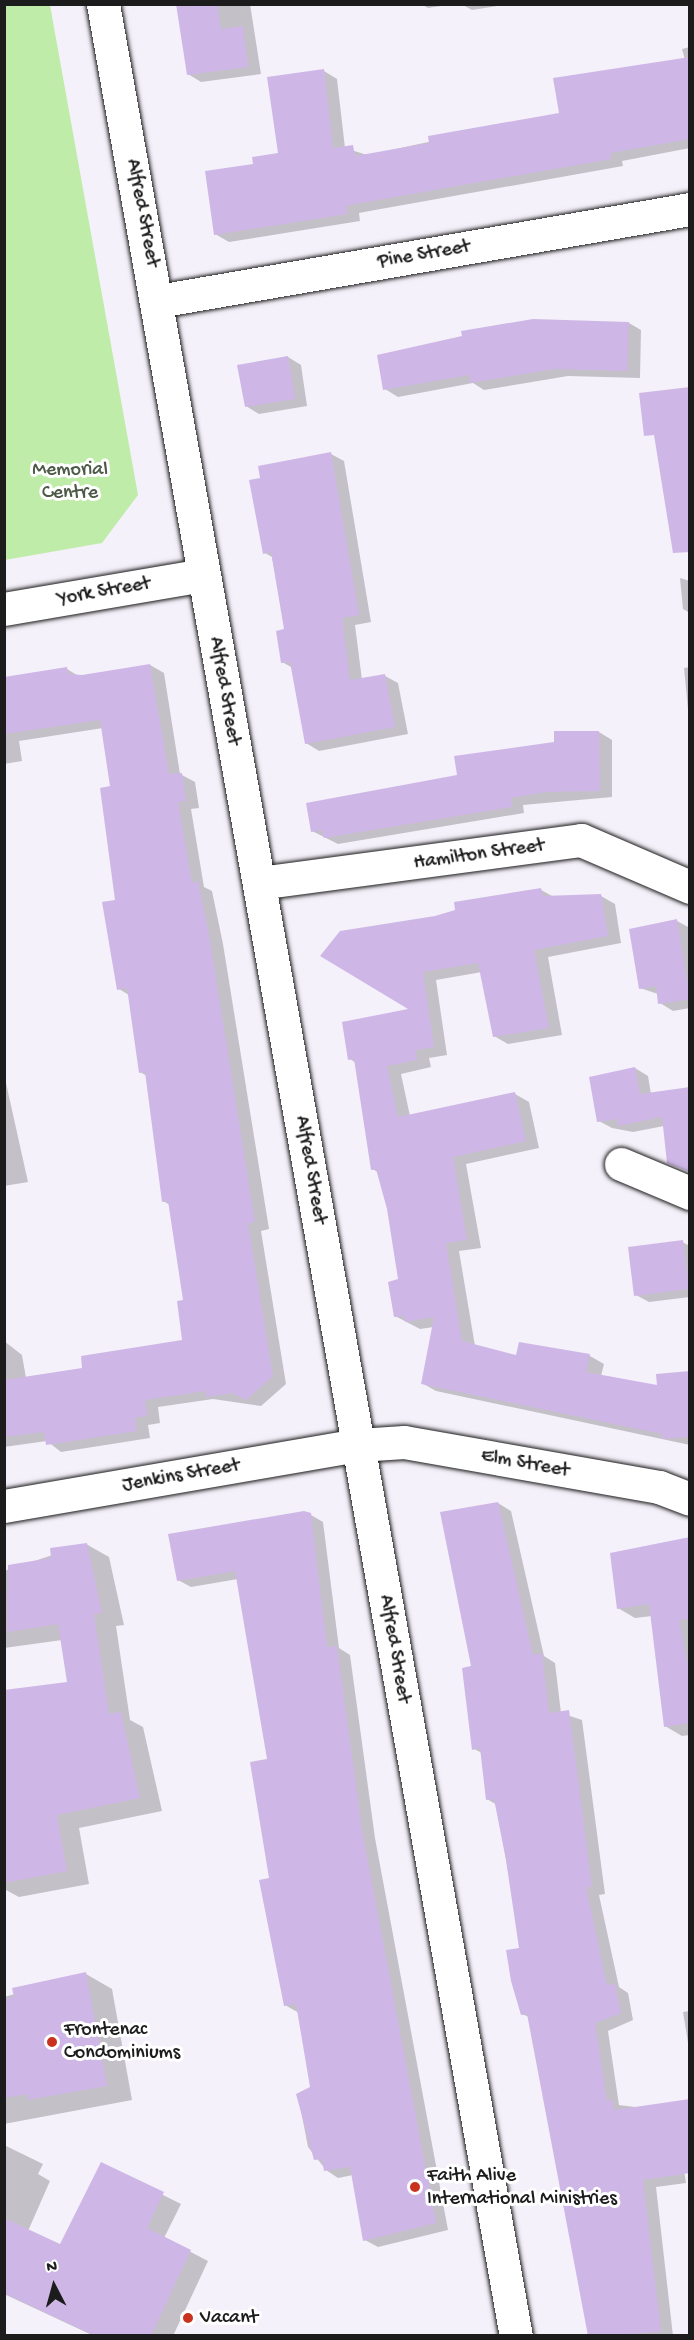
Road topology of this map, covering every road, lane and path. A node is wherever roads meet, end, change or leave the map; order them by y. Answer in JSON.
{"nodes":[{"id":1,"x":103,"y":4,"type":"edge"},
{"id":2,"x":690,"y":208,"type":"edge"},
{"id":3,"x":158,"y":301,"type":"junction"},
{"id":4,"x":203,"y":575,"type":"junction"},
{"id":5,"x":4,"y":609,"type":"edge"},
{"id":6,"x":260,"y":883,"type":"junction"},
{"id":7,"x":690,"y":887,"type":"edge"},
{"id":8,"x":621,"y":1164,"type":"dead end"},
{"id":9,"x":690,"y":1193,"type":"edge"},
{"id":10,"x":358,"y":1445,"type":"junction"},
{"id":11,"x":690,"y":1499,"type":"edge"},
{"id":12,"x":4,"y":1506,"type":"edge"},
{"id":13,"x":516,"y":2336,"type":"edge"}],
"edges":[{"from":1,"to":3,"type":"street","name":"Alfred Street"},
{"from":2,"to":3,"type":"street","name":"Pine Street"},
{"from":3,"to":4,"type":"street","name":"Alfred Street"},
{"from":4,"to":5,"type":"street","name":"York Street"},
{"from":4,"to":6,"type":"street","name":"Alfred Street"},
{"from":6,"to":7,"type":"street","name":"Hamilton Street"},
{"from":6,"to":10,"type":"street","name":"Alfred Street"},
{"from":8,"to":9,"type":"street"},
{"from":10,"to":11,"type":"street","name":"Elm Street"},
{"from":10,"to":12,"type":"street","name":"Jenkins Street"},
{"from":10,"to":13,"type":"street","name":"Alfred Street"}]}
